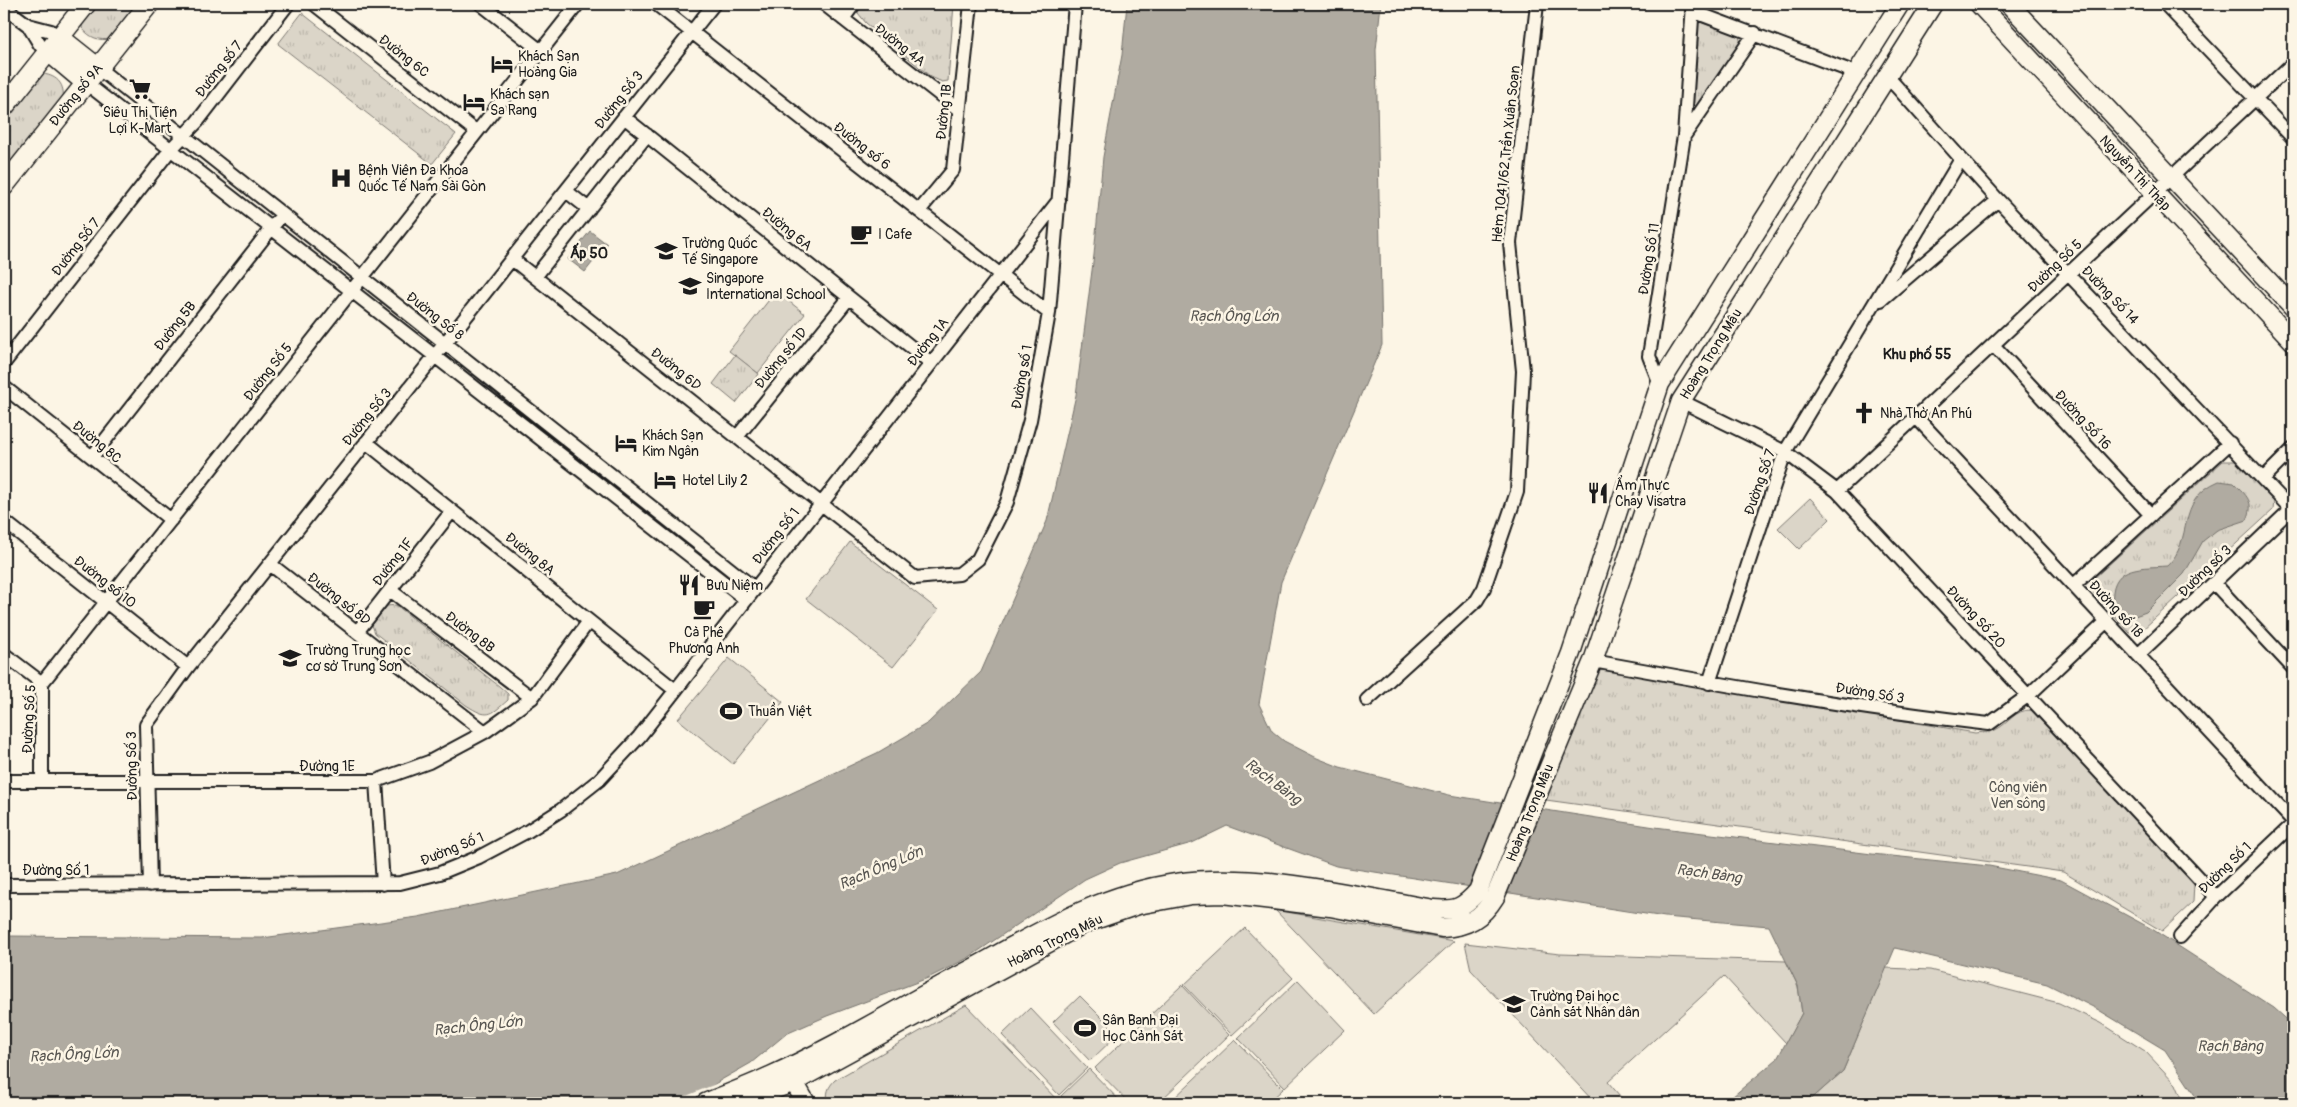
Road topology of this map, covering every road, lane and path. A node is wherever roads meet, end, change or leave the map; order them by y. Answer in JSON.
{"nodes":[{"id":1,"x":86,"y":4,"type":"edge"},
{"id":2,"x":149,"y":4,"type":"edge"},
{"id":3,"x":288,"y":4,"type":"edge"},
{"id":4,"x":314,"y":4,"type":"edge"},
{"id":5,"x":481,"y":4,"type":"edge"},
{"id":6,"x":578,"y":4,"type":"edge"},
{"id":7,"x":656,"y":4,"type":"edge"},
{"id":8,"x":714,"y":4,"type":"edge"},
{"id":9,"x":824,"y":4,"type":"edge"},
{"id":10,"x":854,"y":4,"type":"edge"},
{"id":11,"x":971,"y":4,"type":"edge"},
{"id":12,"x":1075,"y":4,"type":"edge"},
{"id":13,"x":1536,"y":4,"type":"edge"},
{"id":14,"x":1900,"y":4,"type":"edge"},
{"id":15,"x":1933,"y":4,"type":"edge"},
{"id":16,"x":1979,"y":4,"type":"edge"},
{"id":17,"x":2008,"y":4,"type":"edge"},
{"id":18,"x":2165,"y":4,"type":"edge"},
{"id":19,"x":4,"y":7,"type":"edge"},
{"id":20,"x":1693,"y":7,"type":"edge"},
{"id":21,"x":843,"y":18,"type":"junction"},
{"id":22,"x":28,"y":25,"type":"junction"},
{"id":23,"x":692,"y":32,"type":"junction"},
{"id":24,"x":1755,"y":33,"type":"junction"},
{"id":25,"x":53,"y":44,"type":"junction"},
{"id":26,"x":541,"y":51,"type":"junction"},
{"id":27,"x":2293,"y":63,"type":"edge"},
{"id":28,"x":98,"y":68,"type":"junction"},
{"id":29,"x":1856,"y":73,"type":"junction"},
{"id":30,"x":1887,"y":76,"type":"junction"},
{"id":31,"x":86,"y":83,"type":"junction"},
{"id":32,"x":2256,"y":99,"type":"junction"},
{"id":33,"x":4,"y":107,"type":"edge"},
{"id":34,"x":958,"y":109,"type":"junction"},
{"id":35,"x":624,"y":117,"type":"junction"},
{"id":36,"x":477,"y":132,"type":"junction"},
{"id":37,"x":647,"y":135,"type":"junction"},
{"id":38,"x":183,"y":136,"type":"junction"},
{"id":39,"x":1684,"y":136,"type":"junction"},
{"id":40,"x":2293,"y":138,"type":"edge"},
{"id":41,"x":171,"y":149,"type":"junction"},
{"id":42,"x":1961,"y":159,"type":"junction"},
{"id":43,"x":1793,"y":172,"type":"junction"},
{"id":44,"x":2172,"y":179,"type":"junction"},
{"id":45,"x":4,"y":186,"type":"edge"},
{"id":46,"x":1814,"y":190,"type":"junction"},
{"id":47,"x":566,"y":191,"type":"junction"},
{"id":48,"x":2154,"y":194,"type":"junction"},
{"id":49,"x":1059,"y":200,"type":"junction"},
{"id":50,"x":1998,"y":200,"type":"junction"},
{"id":51,"x":589,"y":209,"type":"junction"},
{"id":52,"x":919,"y":211,"type":"junction"},
{"id":53,"x":282,"y":214,"type":"junction"},
{"id":54,"x":272,"y":228,"type":"junction"},
{"id":55,"x":512,"y":259,"type":"junction"},
{"id":56,"x":2069,"y":274,"type":"junction"},
{"id":57,"x":1000,"y":275,"type":"junction"},
{"id":58,"x":535,"y":277,"type":"junction"},
{"id":59,"x":363,"y":278,"type":"junction"},
{"id":60,"x":352,"y":290,"type":"junction"},
{"id":61,"x":849,"y":298,"type":"junction"},
{"id":62,"x":1874,"y":306,"type":"junction"},
{"id":63,"x":2293,"y":307,"type":"edge"},
{"id":64,"x":1048,"y":313,"type":"junction"},
{"id":65,"x":2293,"y":341,"type":"edge"},
{"id":66,"x":445,"y":343,"type":"junction"},
{"id":67,"x":1994,"y":346,"type":"junction"},
{"id":68,"x":435,"y":356,"type":"junction"},
{"id":69,"x":4,"y":363,"type":"edge"},
{"id":70,"x":931,"y":363,"type":"junction"},
{"id":71,"x":1660,"y":384,"type":"junction"},
{"id":72,"x":4,"y":387,"type":"edge"},
{"id":73,"x":1681,"y":401,"type":"junction"},
{"id":74,"x":1917,"y":418,"type":"junction"},
{"id":75,"x":737,"y":437,"type":"junction"},
{"id":76,"x":366,"y":442,"type":"junction"},
{"id":77,"x":2230,"y":442,"type":"junction"},
{"id":78,"x":2293,"y":450,"type":"edge"},
{"id":79,"x":1785,"y":452,"type":"junction"},
{"id":80,"x":92,"y":457,"type":"junction"},
{"id":81,"x":2264,"y":478,"type":"junction"},
{"id":82,"x":1837,"y":491,"type":"junction"},
{"id":83,"x":821,"y":503,"type":"junction"},
{"id":84,"x":452,"y":510,"type":"junction"},
{"id":85,"x":2292,"y":510,"type":"edge"},
{"id":86,"x":2151,"y":515,"type":"junction"},
{"id":87,"x":171,"y":520,"type":"junction"},
{"id":88,"x":4,"y":521,"type":"edge"},
{"id":89,"x":270,"y":564,"type":"junction"},
{"id":90,"x":2214,"y":583,"type":"junction"},
{"id":91,"x":2074,"y":585,"type":"junction"},
{"id":92,"x":754,"y":588,"type":"junction"},
{"id":93,"x":390,"y":590,"type":"junction"},
{"id":94,"x":745,"y":599,"type":"junction"},
{"id":95,"x":107,"y":602,"type":"junction"},
{"id":96,"x":589,"y":621,"type":"junction"},
{"id":97,"x":2107,"y":621,"type":"junction"},
{"id":98,"x":357,"y":632,"type":"junction"},
{"id":99,"x":4,"y":654,"type":"edge"},
{"id":100,"x":2138,"y":655,"type":"junction"},
{"id":101,"x":1593,"y":661,"type":"junction"},
{"id":102,"x":188,"y":667,"type":"junction"},
{"id":103,"x":2293,"y":668,"type":"edge"},
{"id":104,"x":42,"y":683,"type":"junction"},
{"id":105,"x":1709,"y":683,"type":"junction"},
{"id":106,"x":675,"y":690,"type":"junction"},
{"id":107,"x":2029,"y":695,"type":"junction"},
{"id":108,"x":532,"y":698,"type":"junction"},
{"id":109,"x":1367,"y":700,"type":"dead end"},
{"id":110,"x":485,"y":732,"type":"junction"},
{"id":111,"x":4,"y":781,"type":"edge"},
{"id":112,"x":42,"y":781,"type":"junction"},
{"id":113,"x":148,"y":781,"type":"junction"},
{"id":114,"x":376,"y":781,"type":"junction"},
{"id":115,"x":2293,"y":823,"type":"edge"},
{"id":116,"x":383,"y":884,"type":"junction"},
{"id":117,"x":150,"y":885,"type":"junction"},
{"id":118,"x":4,"y":886,"type":"edge"},
{"id":119,"x":2216,"y":897,"type":"junction"},
{"id":120,"x":1331,"y":900,"type":"junction"},
{"id":121,"x":2180,"y":937,"type":"dead end"},
{"id":122,"x":790,"y":1075,"type":"junction"},
{"id":123,"x":777,"y":1090,"type":"edge"},
{"id":124,"x":705,"y":1103,"type":"edge"},
{"id":125,"x":740,"y":1103,"type":"edge"},
{"id":126,"x":806,"y":1103,"type":"edge"}],
"edges":[{"from":1,"to":25,"type":"main road"},
{"from":2,"to":28,"type":"main road","name":"Đường số 9A"},
{"from":3,"to":38,"type":"street","name":"Đường số 7"},
{"from":4,"to":36,"type":"street","name":"Đường 6C"},
{"from":5,"to":26,"type":"street"},
{"from":6,"to":26,"type":"street","name":"Đường Số 5"},
{"from":7,"to":23,"type":"street","name":"Đường số 6"},
{"from":8,"to":23,"type":"street","name":"Đường Số 3"},
{"from":9,"to":21,"type":"street","name":"Đường 4A"},
{"from":10,"to":21,"type":"street"},
{"from":11,"to":34,"type":"street","name":"Đường 1B"},
{"from":12,"to":49,"type":"street","name":"Đường số 1"},
{"from":13,"to":109,"type":"street","name":"Hẻm 1041/62 Trần Xuân Soạn"},
{"from":14,"to":29,"type":"main road","name":"Hoàng Trọng Mậu"},
{"from":15,"to":30,"type":"main road","name":"Hoàng Trọng Mậu"},
{"from":16,"to":48,"type":"main road","name":"Nguyễn Thị Thập"},
{"from":17,"to":44,"type":"main road","name":"Nguyễn Thị Thập"},
{"from":18,"to":32,"type":"street"},
{"from":19,"to":22,"type":"street"},
{"from":20,"to":24,"type":"street"},
{"from":20,"to":39,"type":"street","name":"Đường Số 11"},
{"from":21,"to":34,"type":"street","name":"Đường 4A"},
{"from":22,"to":25,"type":"street"},
{"from":22,"to":25,"type":"street"},
{"from":23,"to":35,"type":"street","name":"Đường Số 3"},
{"from":23,"to":52,"type":"street","name":"Đường số 6"},
{"from":24,"to":29,"type":"street"},
{"from":24,"to":39,"type":"street","name":"Đường Số 11"},
{"from":25,"to":28,"type":"main road"},
{"from":25,"to":31,"type":"main road"},
{"from":25,"to":33,"type":"main road"},
{"from":26,"to":36,"type":"street","name":"Đường Số 5"},
{"from":27,"to":32,"type":"street","name":"Đường Số 5"},
{"from":28,"to":31,"type":"main road","name":"Đường số 9A"},
{"from":28,"to":38,"type":"street","name":"Đường Số 8"},
{"from":29,"to":43,"type":"main road","name":"Hoàng Trọng Mậu"},
{"from":30,"to":42,"type":"street","name":"Đường Số 14"},
{"from":30,"to":46,"type":"main road","name":"Hoàng Trọng Mậu"},
{"from":31,"to":41,"type":"street"},
{"from":31,"to":45,"type":"main road","name":"Đường số 9A"},
{"from":32,"to":40,"type":"street"},
{"from":32,"to":44,"type":"street","name":"Đường Số 5"},
{"from":34,"to":52,"type":"street","name":"Đường 1B"},
{"from":35,"to":37,"type":"street","name":"Đường 6A"},
{"from":35,"to":47,"type":"street","name":"Đường Số 3"},
{"from":36,"to":59,"type":"street","name":"Đường Số 5"},
{"from":37,"to":51,"type":"street"},
{"from":37,"to":61,"type":"street","name":"Đường 6A"},
{"from":38,"to":41,"type":"street","name":"Đường số 7"},
{"from":38,"to":53,"type":"street","name":"Đường Số 8"},
{"from":39,"to":71,"type":"street","name":"Đường Số 11"},
{"from":41,"to":54,"type":"street"},
{"from":41,"to":69,"type":"street","name":"Đường Số 7"},
{"from":42,"to":50,"type":"street","name":"Đường Số 14"},
{"from":42,"to":62,"type":"street","name":"Đường Số 7"},
{"from":43,"to":46,"type":"main road"},
{"from":43,"to":71,"type":"main road","name":"Hoàng Trọng Mậu"},
{"from":44,"to":48,"type":"street","name":"Đường Số 5"},
{"from":44,"to":63,"type":"main road","name":"Nguyễn Thị Thập"},
{"from":46,"to":73,"type":"main road","name":"Hoàng Trọng Mậu"},
{"from":47,"to":51,"type":"street"},
{"from":47,"to":55,"type":"street","name":"Đường Số 3"},
{"from":48,"to":56,"type":"street","name":"Đường Số 5"},
{"from":48,"to":65,"type":"main road","name":"Nguyễn Thị Thập"},
{"from":49,"to":57,"type":"street","name":"Đường 1A"},
{"from":49,"to":64,"type":"street","name":"Đường số 1"},
{"from":50,"to":56,"type":"street","name":"Đường Số 14"},
{"from":50,"to":62,"type":"street","name":"Đường Số 7"},
{"from":51,"to":58,"type":"street"},
{"from":52,"to":57,"type":"street","name":"Đường số 6"},
{"from":53,"to":54,"type":"street","name":"Đường 5B"},
{"from":53,"to":59,"type":"street","name":"Đường Số 8"},
{"from":54,"to":60,"type":"street"},
{"from":54,"to":80,"type":"street","name":"Đường 5B"},
{"from":55,"to":58,"type":"street","name":"Đường 6D"},
{"from":55,"to":66,"type":"street","name":"Đường Số 3"},
{"from":56,"to":67,"type":"street","name":"Đường Số 5"},
{"from":56,"to":77,"type":"street","name":"Đường Số 14"},
{"from":57,"to":64,"type":"street","name":"Đường số 6"},
{"from":57,"to":70,"type":"street","name":"Đường 1A"},
{"from":58,"to":75,"type":"street","name":"Đường 6D"},
{"from":59,"to":60,"type":"street","name":"Đường Số 5"},
{"from":59,"to":66,"type":"street","name":"Đường Số 8"},
{"from":60,"to":68,"type":"street"},
{"from":60,"to":87,"type":"street","name":"Đường Số 5"},
{"from":61,"to":70,"type":"street","name":"Đường 6A"},
{"from":61,"to":75,"type":"street","name":"Đường số 1D"},
{"from":62,"to":79,"type":"street","name":"Đường Số 7"},
{"from":64,"to":83,"type":"street","name":"Đường số 1"},
{"from":66,"to":68,"type":"street","name":"Đường Số 3"},
{"from":66,"to":92,"type":"street","name":"Đường Số 8"},
{"from":67,"to":74,"type":"street","name":"Đường Số 5"},
{"from":67,"to":86,"type":"street","name":"Đường Số 16"},
{"from":68,"to":76,"type":"street","name":"Đường Số 3"},
{"from":68,"to":94,"type":"street"},
{"from":70,"to":83,"type":"street","name":"Đường 1A"},
{"from":71,"to":73,"type":"main road"},
{"from":71,"to":120,"type":"main road","name":"Hoàng Trọng Mậu"},
{"from":72,"to":80,"type":"street","name":"Đường 8C"},
{"from":73,"to":79,"type":"street","name":"Đường Số 20"},
{"from":73,"to":101,"type":"main road","name":"Hoàng Trọng Mậu"},
{"from":74,"to":82,"type":"street","name":"Đường Số 5"},
{"from":74,"to":91,"type":"street","name":"Đường số 18"},
{"from":75,"to":83,"type":"street","name":"Đường 6D"},
{"from":76,"to":84,"type":"street","name":"Đường 8A"},
{"from":76,"to":89,"type":"street","name":"Đường Số 3"},
{"from":77,"to":81,"type":"street","name":"Đường Số 14"},
{"from":77,"to":86,"type":"street"},
{"from":78,"to":81,"type":"street"},
{"from":79,"to":82,"type":"street","name":"Đường Số 20"},
{"from":79,"to":105,"type":"street","name":"Đường Số 7"},
{"from":80,"to":87,"type":"street","name":"Đường 8C"},
{"from":81,"to":85,"type":"street","name":"Đường Số 14"},
{"from":82,"to":107,"type":"street","name":"Đường Số 20"},
{"from":83,"to":92,"type":"street","name":"Đường Số 1"},
{"from":84,"to":93,"type":"street","name":"Đường 1F"},
{"from":84,"to":96,"type":"street","name":"Đường 8A"},
{"from":85,"to":90,"type":"street","name":"Đường số 3"},
{"from":86,"to":91,"type":"street"},
{"from":87,"to":95,"type":"street","name":"Đường Số 5"},
{"from":88,"to":95,"type":"street","name":"Đường số 10"},
{"from":89,"to":98,"type":"street","name":"Đường số 8D"},
{"from":89,"to":102,"type":"street","name":"Đường Số 3"},
{"from":90,"to":100,"type":"street","name":"Đường số 3"},
{"from":90,"to":103,"type":"street"},
{"from":91,"to":97,"type":"street","name":"Đường số 18"},
{"from":92,"to":94,"type":"street","name":"Đường Số 1"},
{"from":93,"to":98,"type":"street","name":"Đường 1F"},
{"from":93,"to":108,"type":"street","name":"Đường 8B"},
{"from":94,"to":106,"type":"street","name":"Đường Số 1"},
{"from":95,"to":102,"type":"street","name":"Đường số 10"},
{"from":95,"to":104,"type":"street","name":"Đường Số 5"},
{"from":96,"to":106,"type":"street","name":"Đường 8A"},
{"from":96,"to":108,"type":"street","name":"Đường 1E"},
{"from":97,"to":100,"type":"street","name":"Đường số 18"},
{"from":97,"to":107,"type":"street","name":"Đường Số 3"},
{"from":98,"to":110,"type":"street","name":"Đường số 8D"},
{"from":99,"to":104,"type":"street"},
{"from":100,"to":115,"type":"street","name":"Đường số 18"},
{"from":101,"to":105,"type":"street","name":"Đường Số 3"},
{"from":101,"to":120,"type":"main road","name":"Hoàng Trọng Mậu"},
{"from":102,"to":113,"type":"street","name":"Đường Số 3"},
{"from":104,"to":112,"type":"street","name":"Đường Số 5"},
{"from":105,"to":107,"type":"street","name":"Đường Số 3"},
{"from":106,"to":116,"type":"street","name":"Đường Số 1"},
{"from":107,"to":119,"type":"street","name":"Đường Số 20"},
{"from":108,"to":110,"type":"street","name":"Đường 1E"},
{"from":110,"to":114,"type":"street","name":"Đường 1E"},
{"from":111,"to":112,"type":"street","name":"Đường 1E"},
{"from":112,"to":113,"type":"street","name":"Đường 1E"},
{"from":113,"to":114,"type":"street","name":"Đường 1E"},
{"from":113,"to":117,"type":"street","name":"Đường Số 3"},
{"from":114,"to":116,"type":"street"},
{"from":115,"to":119,"type":"street","name":"Đường Số 1"},
{"from":116,"to":117,"type":"street","name":"Đường Số 1"},
{"from":117,"to":118,"type":"street","name":"Đường Số 1"},
{"from":119,"to":121,"type":"street","name":"Đường Số 1"},
{"from":120,"to":122,"type":"main road","name":"Hoàng Trọng Mậu"},
{"from":122,"to":123,"type":"main road","name":"Hoàng Trọng Mậu"},
{"from":122,"to":126,"type":"main road"},
{"from":123,"to":124,"type":"main road","name":"Hoàng Trọng Mậu"},
{"from":123,"to":125,"type":"main road","name":"Hoàng Trọng Mậu"}]}
